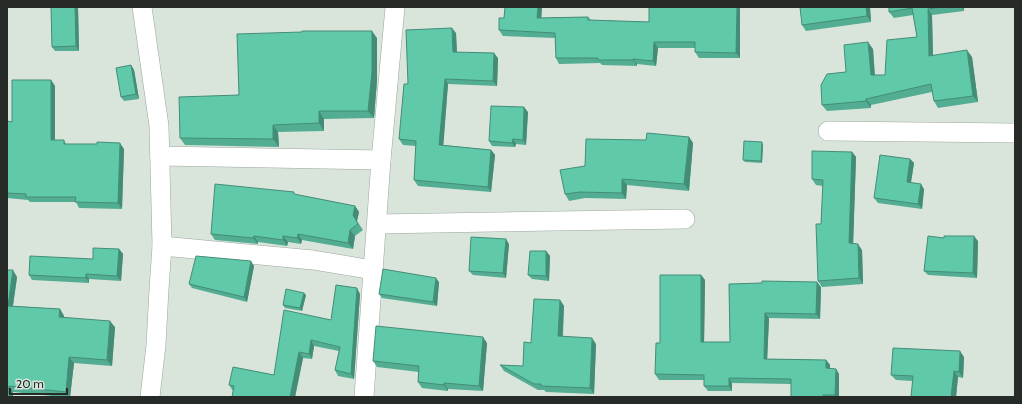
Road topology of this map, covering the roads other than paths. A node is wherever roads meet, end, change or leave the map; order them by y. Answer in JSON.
{"nodes":[{"id":1,"x":142,"y":7,"type":"edge"},
{"id":2,"x":395,"y":7,"type":"edge"},
{"id":3,"x":828,"y":131,"type":"dead end"},
{"id":4,"x":1015,"y":133,"type":"edge"},
{"id":5,"x":160,"y":156,"type":"junction"},
{"id":6,"x":382,"y":160,"type":"junction"},
{"id":7,"x":685,"y":219,"type":"dead end"},
{"id":8,"x":376,"y":224,"type":"junction"},
{"id":9,"x":162,"y":246,"type":"junction"},
{"id":10,"x":373,"y":270,"type":"junction"},
{"id":11,"x":370,"y":396,"type":"edge"},
{"id":12,"x":150,"y":397,"type":"edge"}],
"edges":[{"from":1,"to":5,"type":"street"},
{"from":2,"to":6,"type":"street"},
{"from":3,"to":4,"type":"street"},
{"from":5,"to":6,"type":"street"},
{"from":5,"to":9,"type":"street"},
{"from":6,"to":8,"type":"street"},
{"from":7,"to":8,"type":"street"},
{"from":8,"to":10,"type":"street"},
{"from":9,"to":10,"type":"street"},
{"from":9,"to":12,"type":"street"},
{"from":10,"to":11,"type":"street"}]}
